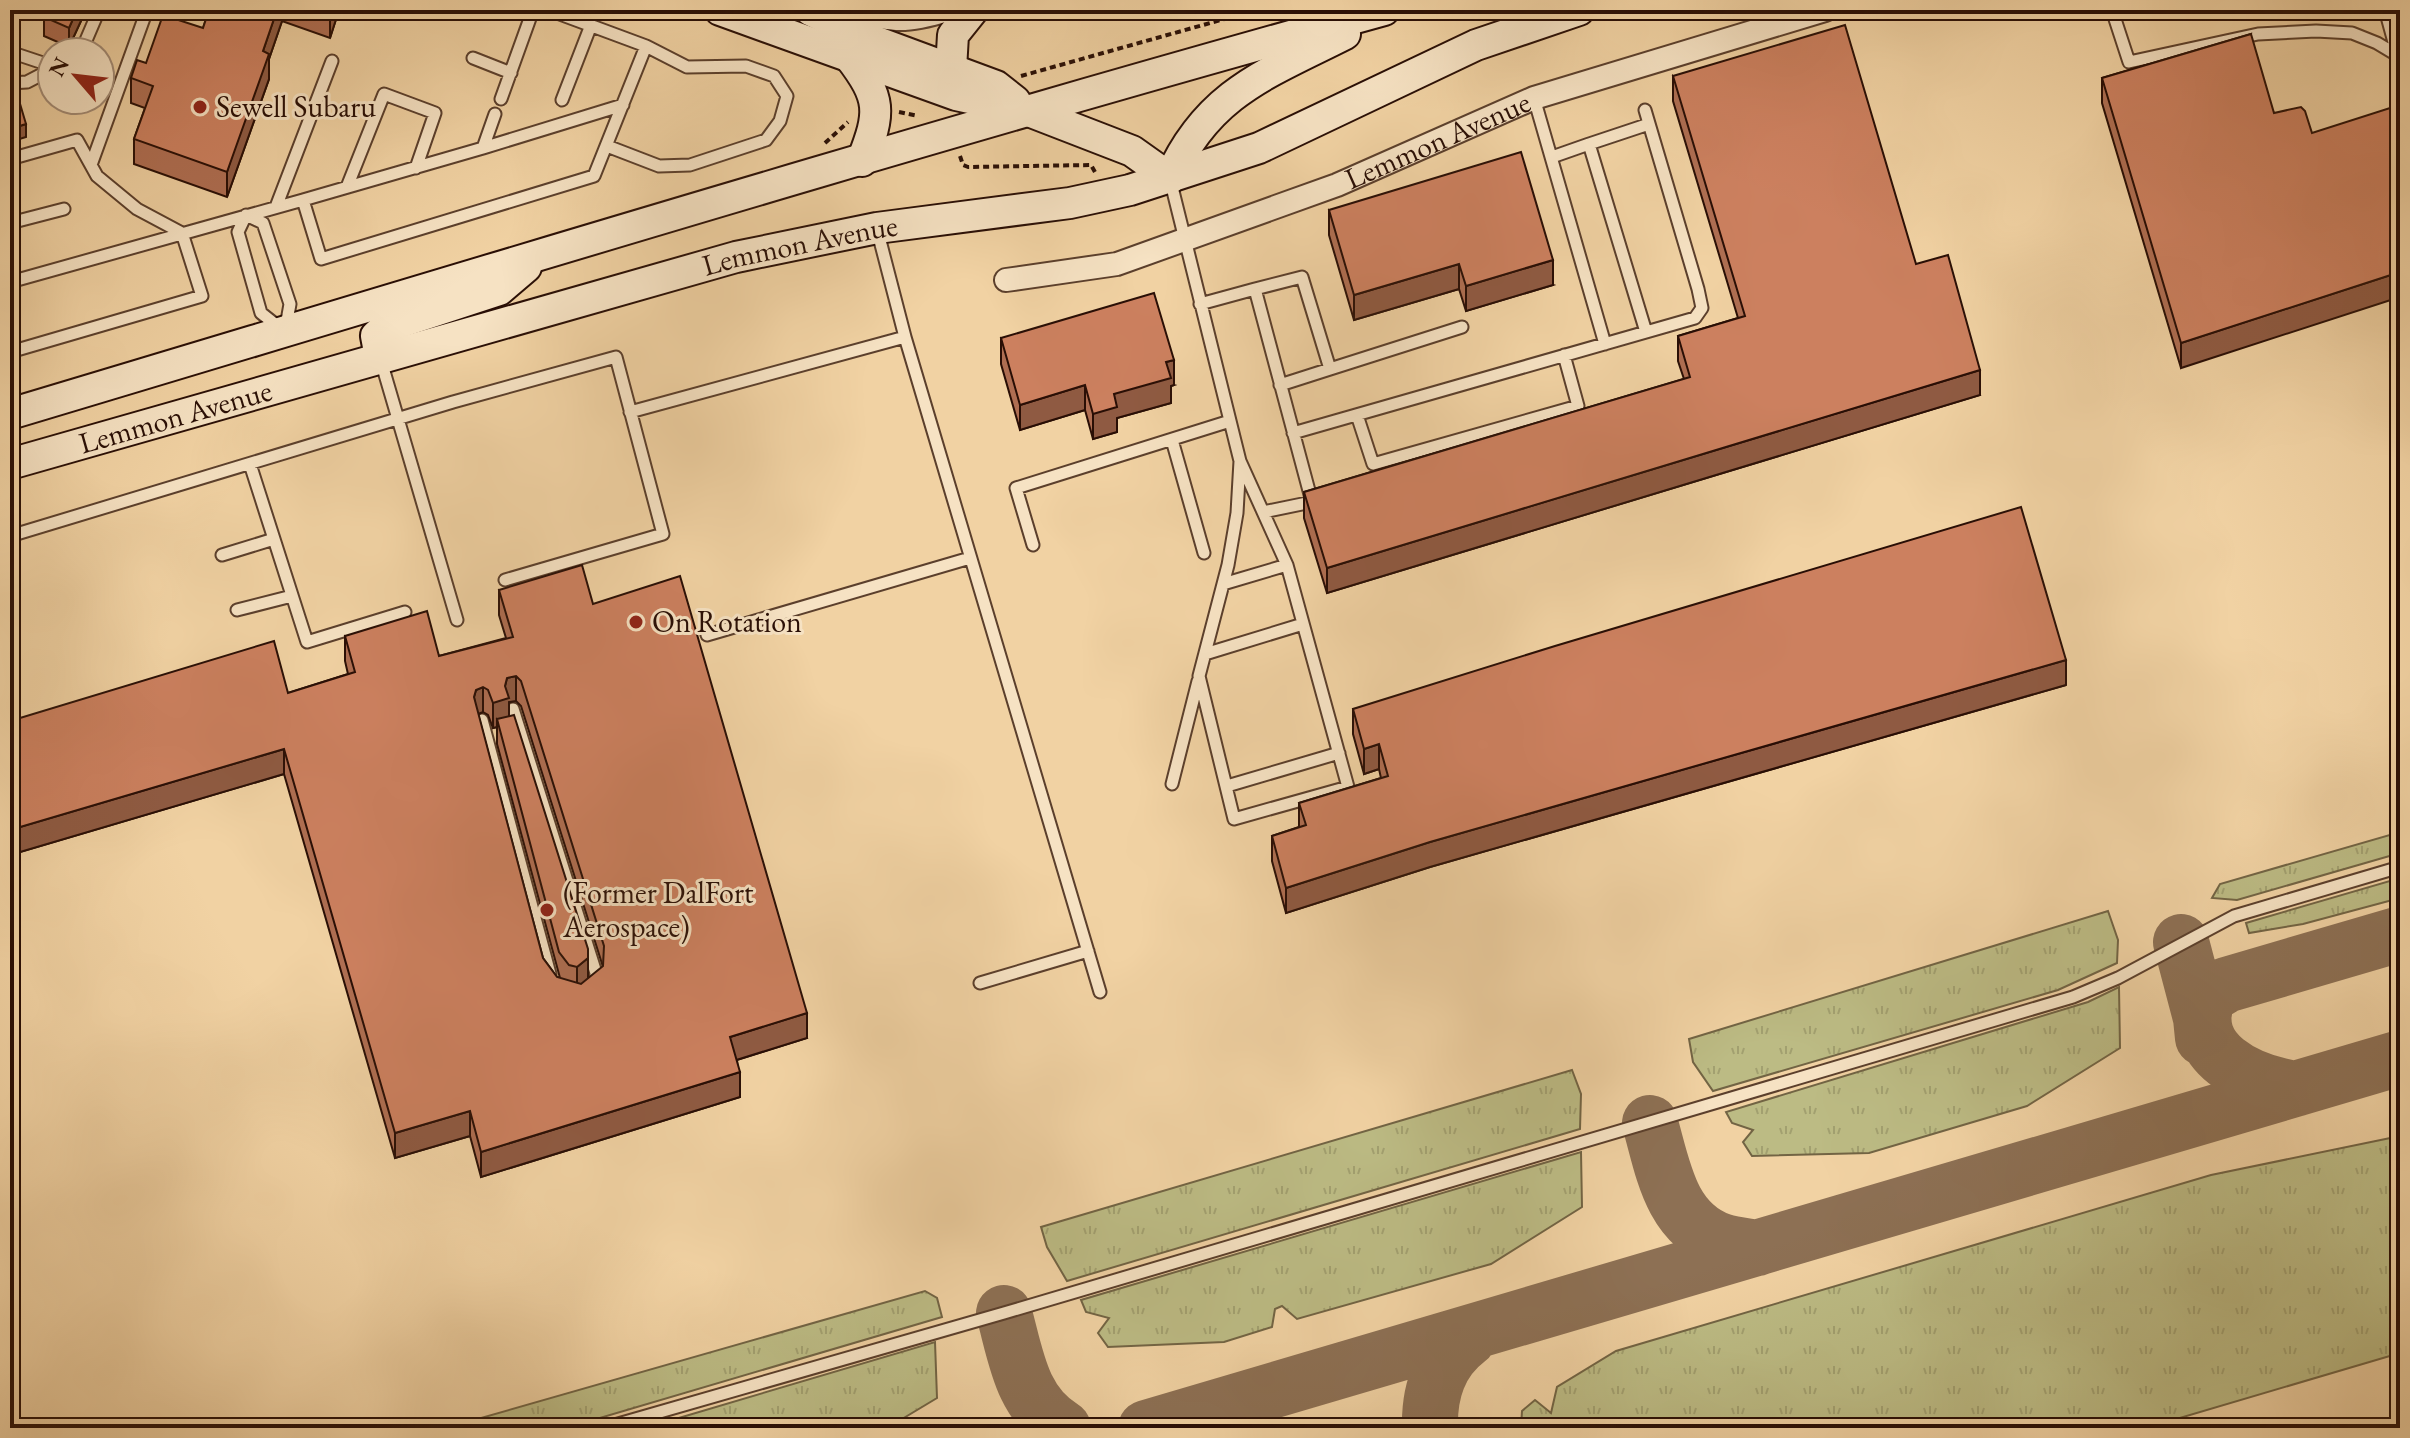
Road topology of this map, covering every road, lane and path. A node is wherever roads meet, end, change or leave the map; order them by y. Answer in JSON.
{"nodes":[{"id":1,"x":99,"y":10,"type":"edge"},
{"id":2,"x":147,"y":10,"type":"edge"},
{"id":3,"x":533,"y":10,"type":"edge"},
{"id":4,"x":549,"y":10,"type":"edge"},
{"id":5,"x":720,"y":10,"type":"edge"},
{"id":6,"x":810,"y":10,"type":"edge"},
{"id":7,"x":846,"y":10,"type":"edge"},
{"id":8,"x":947,"y":10,"type":"edge"},
{"id":9,"x":973,"y":10,"type":"edge"},
{"id":10,"x":1279,"y":10,"type":"edge"},
{"id":11,"x":1384,"y":10,"type":"edge"},
{"id":12,"x":1394,"y":10,"type":"edge"},
{"id":13,"x":1579,"y":10,"type":"edge"},
{"id":14,"x":1825,"y":10,"type":"edge"},
{"id":15,"x":2112,"y":10,"type":"edge"},
{"id":16,"x":2383,"y":11,"type":"edge"},
{"id":17,"x":591,"y":25,"type":"junction"},
{"id":18,"x":88,"y":36,"type":"edge"},
{"id":19,"x":646,"y":46,"type":"junction"},
{"id":20,"x":10,"y":52,"type":"edge"},
{"id":21,"x":849,"y":56,"type":"junction"},
{"id":22,"x":473,"y":58,"type":"dead end"},
{"id":23,"x":2399,"y":59,"type":"edge"},
{"id":24,"x":332,"y":61,"type":"dead end"},
{"id":25,"x":36,"y":62,"type":"edge"},
{"id":26,"x":951,"y":69,"type":"junction"},
{"id":27,"x":511,"y":73,"type":"junction"},
{"id":28,"x":1014,"y":76,"type":"dead end"},
{"id":29,"x":36,"y":77,"type":"edge"},
{"id":30,"x":10,"y":83,"type":"edge"},
{"id":31,"x":1534,"y":98,"type":"junction"},
{"id":32,"x":501,"y":99,"type":"dead end"},
{"id":33,"x":562,"y":100,"type":"dead end"},
{"id":34,"x":623,"y":105,"type":"junction"},
{"id":35,"x":1026,"y":110,"type":"junction"},
{"id":36,"x":1645,"y":110,"type":"dead end"},
{"id":37,"x":495,"y":114,"type":"dead end"},
{"id":38,"x":1649,"y":124,"type":"junction"},
{"id":39,"x":1589,"y":144,"type":"junction"},
{"id":40,"x":607,"y":146,"type":"junction"},
{"id":41,"x":483,"y":148,"type":"junction"},
{"id":42,"x":960,"y":156,"type":"dead end"},
{"id":43,"x":1552,"y":157,"type":"junction"},
{"id":44,"x":10,"y":159,"type":"edge"},
{"id":45,"x":862,"y":161,"type":"junction"},
{"id":46,"x":91,"y":165,"type":"junction"},
{"id":47,"x":416,"y":168,"type":"junction"},
{"id":48,"x":1170,"y":178,"type":"junction"},
{"id":49,"x":1097,"y":179,"type":"dead end"},
{"id":50,"x":347,"y":187,"type":"junction"},
{"id":51,"x":303,"y":200,"type":"junction"},
{"id":52,"x":276,"y":207,"type":"junction"},
{"id":53,"x":64,"y":209,"type":"dead end"},
{"id":54,"x":246,"y":215,"type":"junction"},
{"id":55,"x":10,"y":223,"type":"edge"},
{"id":56,"x":877,"y":228,"type":"junction"},
{"id":57,"x":182,"y":233,"type":"junction"},
{"id":58,"x":1184,"y":240,"type":"junction"},
{"id":59,"x":536,"y":257,"type":"junction"},
{"id":60,"x":1006,"y":280,"type":"dead end"},
{"id":61,"x":10,"y":282,"type":"edge"},
{"id":62,"x":1255,"y":289,"type":"junction"},
{"id":63,"x":1200,"y":304,"type":"junction"},
{"id":64,"x":1462,"y":327,"type":"dead end"},
{"id":65,"x":285,"y":332,"type":"junction"},
{"id":66,"x":1646,"y":332,"type":"junction"},
{"id":67,"x":905,"y":337,"type":"junction"},
{"id":68,"x":1605,"y":344,"type":"junction"},
{"id":69,"x":10,"y":352,"type":"edge"},
{"id":70,"x":1564,"y":355,"type":"junction"},
{"id":71,"x":380,"y":357,"type":"junction"},
{"id":72,"x":1330,"y":369,"type":"junction"},
{"id":73,"x":301,"y":381,"type":"junction"},
{"id":74,"x":1280,"y":385,"type":"junction"},
{"id":75,"x":630,"y":412,"type":"junction"},
{"id":76,"x":10,"y":414,"type":"edge"},
{"id":77,"x":1357,"y":415,"type":"junction"},
{"id":78,"x":398,"y":418,"type":"junction"},
{"id":79,"x":1230,"y":421,"type":"junction"},
{"id":80,"x":1293,"y":433,"type":"junction"},
{"id":81,"x":1172,"y":440,"type":"junction"},
{"id":82,"x":1240,"y":461,"type":"junction"},
{"id":83,"x":10,"y":464,"type":"edge"},
{"id":84,"x":250,"y":464,"type":"junction"},
{"id":85,"x":1263,"y":512,"type":"junction"},
{"id":86,"x":10,"y":536,"type":"edge"},
{"id":87,"x":274,"y":539,"type":"junction"},
{"id":88,"x":1033,"y":545,"type":"dead end"},
{"id":89,"x":1204,"y":553,"type":"dead end"},
{"id":90,"x":222,"y":555,"type":"dead end"},
{"id":91,"x":970,"y":558,"type":"junction"},
{"id":92,"x":1287,"y":565,"type":"junction"},
{"id":93,"x":505,"y":580,"type":"dead end"},
{"id":94,"x":1223,"y":584,"type":"junction"},
{"id":95,"x":292,"y":596,"type":"junction"},
{"id":96,"x":237,"y":610,"type":"dead end"},
{"id":97,"x":405,"y":612,"type":"dead end"},
{"id":98,"x":457,"y":620,"type":"dead end"},
{"id":99,"x":1303,"y":624,"type":"junction"},
{"id":100,"x":707,"y":635,"type":"dead end"},
{"id":101,"x":1205,"y":654,"type":"junction"},
{"id":102,"x":1199,"y":676,"type":"junction"},
{"id":103,"x":513,"y":709,"type":"dead end"},
{"id":104,"x":482,"y":720,"type":"edge"},
{"id":105,"x":504,"y":734,"type":"junction"},
{"id":106,"x":1339,"y":753,"type":"junction"},
{"id":107,"x":1172,"y":784,"type":"dead end"},
{"id":108,"x":1227,"y":786,"type":"junction"},
{"id":109,"x":2400,"y":867,"type":"edge"},
{"id":110,"x":1088,"y":951,"type":"junction"},
{"id":111,"x":980,"y":983,"type":"dead end"},
{"id":112,"x":557,"y":992,"type":"edge"},
{"id":113,"x":1100,"y":992,"type":"dead end"},
{"id":114,"x":589,"y":995,"type":"edge"},
{"id":115,"x":604,"y":1428,"type":"edge"}],
"edges":[{"from":1,"to":18,"type":"lane"},
{"from":2,"to":46,"type":"lane"},
{"from":3,"to":27,"type":"lane"},
{"from":4,"to":17,"type":"lane"},
{"from":5,"to":21,"type":"main road"},
{"from":6,"to":26,"type":"main road"},
{"from":7,"to":8,"type":"street"},
{"from":9,"to":26,"type":"main road"},
{"from":10,"to":28,"type":"path"},
{"from":11,"to":35,"type":"main road","name":"Lemmon Avenue"},
{"from":12,"to":48,"type":"main road"},
{"from":13,"to":48,"type":"main road","name":"Lemmon Avenue"},
{"from":14,"to":31,"type":"street","name":"Lemmon Avenue"},
{"from":15,"to":23,"type":"lane"},
{"from":16,"to":23,"type":"lane"},
{"from":17,"to":19,"type":"lane"},
{"from":17,"to":33,"type":"lane"},
{"from":19,"to":34,"type":"lane"},
{"from":19,"to":40,"type":"lane"},
{"from":20,"to":25,"type":"lane"},
{"from":21,"to":35,"type":"main road"},
{"from":21,"to":45,"type":"main road"},
{"from":22,"to":27,"type":"lane"},
{"from":24,"to":52,"type":"lane"},
{"from":26,"to":35,"type":"main road"},
{"from":27,"to":32,"type":"lane"},
{"from":29,"to":30,"type":"lane"},
{"from":31,"to":43,"type":"lane"},
{"from":31,"to":58,"type":"street","name":"Lemmon Avenue"},
{"from":34,"to":40,"type":"lane"},
{"from":34,"to":41,"type":"lane"},
{"from":35,"to":45,"type":"main road","name":"Lemmon Avenue"},
{"from":35,"to":48,"type":"main road"},
{"from":36,"to":38,"type":"lane"},
{"from":37,"to":41,"type":"lane"},
{"from":38,"to":39,"type":"lane"},
{"from":38,"to":66,"type":"lane"},
{"from":39,"to":43,"type":"lane"},
{"from":39,"to":66,"type":"lane"},
{"from":40,"to":51,"type":"lane"},
{"from":41,"to":47,"type":"lane"},
{"from":42,"to":49,"type":"path"},
{"from":43,"to":68,"type":"lane"},
{"from":44,"to":46,"type":"lane"},
{"from":45,"to":59,"type":"main road","name":"Lemmon Avenue"},
{"from":46,"to":57,"type":"lane"},
{"from":47,"to":50,"type":"lane"},
{"from":47,"to":50,"type":"lane"},
{"from":48,"to":56,"type":"main road","name":"Lemmon Avenue"},
{"from":48,"to":58,"type":"lane"},
{"from":50,"to":51,"type":"lane"},
{"from":51,"to":52,"type":"lane"},
{"from":52,"to":54,"type":"lane"},
{"from":53,"to":55,"type":"lane"},
{"from":54,"to":57,"type":"lane"},
{"from":54,"to":65,"type":"lane"},
{"from":54,"to":65,"type":"lane"},
{"from":56,"to":67,"type":"lane"},
{"from":56,"to":71,"type":"main road","name":"Lemmon Avenue"},
{"from":57,"to":61,"type":"lane"},
{"from":57,"to":69,"type":"lane"},
{"from":58,"to":60,"type":"street","name":"Lemmon Avenue"},
{"from":58,"to":63,"type":"lane"},
{"from":59,"to":65,"type":"main road","name":"Lemmon Avenue"},
{"from":59,"to":71,"type":"main road"},
{"from":62,"to":63,"type":"lane"},
{"from":62,"to":72,"type":"lane"},
{"from":62,"to":74,"type":"lane"},
{"from":63,"to":79,"type":"lane"},
{"from":64,"to":72,"type":"lane"},
{"from":65,"to":73,"type":"main road"},
{"from":65,"to":76,"type":"main road","name":"Lemmon Avenue"},
{"from":66,"to":68,"type":"lane"},
{"from":67,"to":75,"type":"lane"},
{"from":67,"to":91,"type":"lane"},
{"from":68,"to":70,"type":"lane"},
{"from":70,"to":77,"type":"lane"},
{"from":70,"to":77,"type":"lane"},
{"from":71,"to":73,"type":"main road","name":"Lemmon Avenue"},
{"from":71,"to":78,"type":"lane"},
{"from":72,"to":74,"type":"lane"},
{"from":73,"to":83,"type":"main road","name":"Lemmon Avenue"},
{"from":74,"to":80,"type":"lane"},
{"from":75,"to":78,"type":"lane"},
{"from":75,"to":93,"type":"lane"},
{"from":77,"to":80,"type":"lane"},
{"from":78,"to":84,"type":"lane"},
{"from":78,"to":98,"type":"lane"},
{"from":79,"to":81,"type":"lane"},
{"from":79,"to":82,"type":"lane"},
{"from":80,"to":85,"type":"lane"},
{"from":81,"to":88,"type":"lane"},
{"from":81,"to":89,"type":"lane"},
{"from":82,"to":85,"type":"lane"},
{"from":82,"to":94,"type":"lane"},
{"from":84,"to":86,"type":"lane"},
{"from":84,"to":87,"type":"lane"},
{"from":85,"to":92,"type":"lane"},
{"from":87,"to":90,"type":"lane"},
{"from":87,"to":95,"type":"lane"},
{"from":91,"to":100,"type":"lane"},
{"from":91,"to":110,"type":"lane"},
{"from":92,"to":94,"type":"lane"},
{"from":92,"to":99,"type":"lane"},
{"from":94,"to":101,"type":"lane"},
{"from":95,"to":96,"type":"lane"},
{"from":95,"to":97,"type":"lane"},
{"from":99,"to":101,"type":"lane"},
{"from":99,"to":106,"type":"lane"},
{"from":101,"to":102,"type":"lane"},
{"from":102,"to":107,"type":"lane"},
{"from":102,"to":108,"type":"lane"},
{"from":103,"to":105,"type":"lane"},
{"from":104,"to":105,"type":"lane"},
{"from":105,"to":112,"type":"lane"},
{"from":105,"to":114,"type":"lane"},
{"from":106,"to":108,"type":"lane"},
{"from":106,"to":108,"type":"lane"},
{"from":109,"to":115,"type":"lane"},
{"from":110,"to":111,"type":"lane"},
{"from":110,"to":113,"type":"lane"}]}
